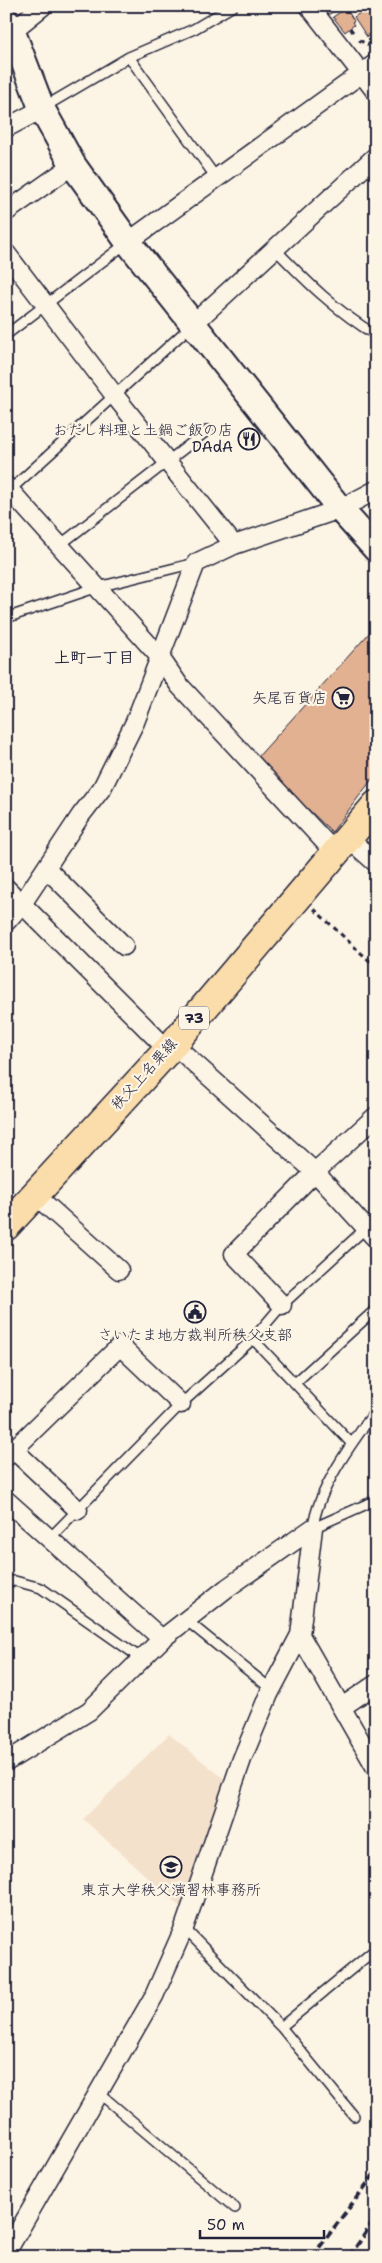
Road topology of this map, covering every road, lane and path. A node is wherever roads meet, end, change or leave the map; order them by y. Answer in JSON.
{"nodes":[{"id":1,"x":43,"y":6,"type":"edge"},
{"id":2,"x":233,"y":6,"type":"edge"},
{"id":3,"x":309,"y":6,"type":"edge"},
{"id":4,"x":9,"y":26,"type":"edge"},
{"id":5,"x":350,"y":28,"type":"dead end"},
{"id":6,"x":376,"y":43,"type":"edge"},
{"id":7,"x":129,"y":57,"type":"junction"},
{"id":8,"x":376,"y":63,"type":"edge"},
{"id":9,"x":361,"y":73,"type":"junction"},
{"id":10,"x":376,"y":92,"type":"edge"},
{"id":11,"x":42,"y":109,"type":"junction"},
{"id":12,"x":6,"y":128,"type":"edge"},
{"id":13,"x":376,"y":156,"type":"edge"},
{"id":14,"x":73,"y":165,"type":"junction"},
{"id":15,"x":218,"y":179,"type":"junction"},
{"id":16,"x":6,"y":212,"type":"edge"},
{"id":17,"x":128,"y":242,"type":"junction"},
{"id":18,"x":275,"y":249,"type":"junction"},
{"id":19,"x":6,"y":253,"type":"edge"},
{"id":20,"x":46,"y":305,"type":"junction"},
{"id":21,"x":194,"y":323,"type":"junction"},
{"id":22,"x":6,"y":335,"type":"edge"},
{"id":23,"x":376,"y":335,"type":"edge"},
{"id":24,"x":114,"y":396,"type":"junction"},
{"id":25,"x":208,"y":430,"type":"dead end"},
{"id":26,"x":167,"y":461,"type":"junction"},
{"id":27,"x":7,"y":490,"type":"edge"},
{"id":28,"x":376,"y":490,"type":"edge"},
{"id":29,"x":340,"y":509,"type":"junction"},
{"id":30,"x":60,"y":545,"type":"junction"},
{"id":31,"x":234,"y":545,"type":"junction"},
{"id":32,"x":376,"y":549,"type":"edge"},
{"id":33,"x":196,"y":563,"type":"junction"},
{"id":34,"x":98,"y":587,"type":"junction"},
{"id":35,"x":6,"y":618,"type":"edge"},
{"id":36,"x":159,"y":656,"type":"junction"},
{"id":37,"x":376,"y":805,"type":"edge"},
{"id":38,"x":342,"y":846,"type":"junction"},
{"id":39,"x":376,"y":863,"type":"edge"},
{"id":40,"x":46,"y":868,"type":"junction"},
{"id":41,"x":6,"y":888,"type":"edge"},
{"id":42,"x":300,"y":896,"type":"junction"},
{"id":43,"x":22,"y":904,"type":"junction"},
{"id":44,"x":6,"y":922,"type":"edge"},
{"id":45,"x":124,"y":946,"type":"dead end"},
{"id":46,"x":376,"y":967,"type":"edge"},
{"id":47,"x":170,"y":1046,"type":"junction"},
{"id":48,"x":376,"y":1116,"type":"edge"},
{"id":49,"x":315,"y":1172,"type":"junction"},
{"id":50,"x":34,"y":1194,"type":"junction"},
{"id":51,"x":8,"y":1219,"type":"edge"},
{"id":52,"x":371,"y":1234,"type":"edge"},
{"id":53,"x":119,"y":1270,"type":"dead end"},
{"id":54,"x":282,"y":1305,"type":"junction"},
{"id":55,"x":376,"y":1309,"type":"edge"},
{"id":56,"x":253,"y":1339,"type":"junction"},
{"id":57,"x":295,"y":1383,"type":"junction"},
{"id":58,"x":181,"y":1404,"type":"junction"},
{"id":59,"x":376,"y":1410,"type":"edge"},
{"id":60,"x":351,"y":1443,"type":"junction"},
{"id":61,"x":10,"y":1454,"type":"edge"},
{"id":62,"x":6,"y":1500,"type":"edge"},
{"id":63,"x":376,"y":1500,"type":"edge"},
{"id":64,"x":78,"y":1510,"type":"junction"},
{"id":65,"x":313,"y":1528,"type":"junction"},
{"id":66,"x":48,"y":1540,"type":"junction"},
{"id":67,"x":6,"y":1582,"type":"edge"},
{"id":68,"x":186,"y":1620,"type":"junction"},
{"id":69,"x":300,"y":1635,"type":"junction"},
{"id":70,"x":162,"y":1640,"type":"junction"},
{"id":71,"x":142,"y":1659,"type":"junction"},
{"id":72,"x":376,"y":1684,"type":"edge"},
{"id":73,"x":271,"y":1689,"type":"junction"},
{"id":74,"x":342,"y":1707,"type":"junction"},
{"id":75,"x":6,"y":1762,"type":"edge"},
{"id":76,"x":376,"y":1768,"type":"edge"},
{"id":77,"x":184,"y":1928,"type":"junction"},
{"id":78,"x":376,"y":1949,"type":"edge"},
{"id":79,"x":281,"y":2027,"type":"junction"},
{"id":80,"x":99,"y":2093,"type":"junction"},
{"id":81,"x":354,"y":2116,"type":"dead end"},
{"id":82,"x":235,"y":2208,"type":"dead end"},
{"id":83,"x":6,"y":2252,"type":"edge"}],
"edges":[{"from":1,"to":4,"type":"street"},
{"from":2,"to":7,"type":"lane"},
{"from":3,"to":9,"type":"street"},
{"from":4,"to":11,"type":"street"},
{"from":5,"to":6,"type":"path"},
{"from":7,"to":11,"type":"lane"},
{"from":7,"to":15,"type":"lane"},
{"from":8,"to":9,"type":"street"},
{"from":9,"to":10,"type":"street"},
{"from":9,"to":15,"type":"street"},
{"from":11,"to":12,"type":"street"},
{"from":11,"to":14,"type":"street"},
{"from":13,"to":18,"type":"street"},
{"from":14,"to":16,"type":"street"},
{"from":14,"to":17,"type":"street"},
{"from":15,"to":17,"type":"street"},
{"from":17,"to":20,"type":"lane"},
{"from":17,"to":21,"type":"street"},
{"from":18,"to":21,"type":"street"},
{"from":18,"to":23,"type":"lane"},
{"from":19,"to":20,"type":"street"},
{"from":20,"to":22,"type":"lane"},
{"from":20,"to":24,"type":"street"},
{"from":21,"to":24,"type":"lane"},
{"from":21,"to":29,"type":"street"},
{"from":24,"to":26,"type":"street"},
{"from":24,"to":27,"type":"lane"},
{"from":25,"to":26,"type":"lane"},
{"from":26,"to":30,"type":"lane"},
{"from":26,"to":31,"type":"street"},
{"from":27,"to":30,"type":"street"},
{"from":28,"to":29,"type":"street"},
{"from":29,"to":31,"type":"street"},
{"from":29,"to":32,"type":"street"},
{"from":30,"to":34,"type":"street"},
{"from":31,"to":33,"type":"street"},
{"from":33,"to":34,"type":"lane"},
{"from":33,"to":36,"type":"street"},
{"from":34,"to":35,"type":"lane"},
{"from":34,"to":36,"type":"street"},
{"from":36,"to":38,"type":"street"},
{"from":36,"to":40,"type":"street"},
{"from":37,"to":38,"type":"main road","name":"秩父上名栗線","number":"73"},
{"from":38,"to":39,"type":"street"},
{"from":38,"to":42,"type":"main road","name":"秩父上名栗線","number":"73"},
{"from":40,"to":43,"type":"street"},
{"from":40,"to":45,"type":"street"},
{"from":41,"to":43,"type":"street"},
{"from":42,"to":46,"type":"path"},
{"from":42,"to":47,"type":"main road","name":"秩父上名栗線","number":"73"},
{"from":43,"to":44,"type":"street"},
{"from":43,"to":47,"type":"street"},
{"from":47,"to":49,"type":"street"},
{"from":47,"to":50,"type":"main road","name":"秩父上名栗線","number":"73"},
{"from":48,"to":49,"type":"street"},
{"from":49,"to":52,"type":"street"},
{"from":49,"to":54,"type":"street"},
{"from":50,"to":51,"type":"main road","name":"秩父上名栗線","number":"73"},
{"from":50,"to":53,"type":"street"},
{"from":52,"to":54,"type":"lane"},
{"from":54,"to":56,"type":"lane"},
{"from":55,"to":57,"type":"lane"},
{"from":56,"to":57,"type":"lane"},
{"from":56,"to":58,"type":"lane"},
{"from":57,"to":60,"type":"lane"},
{"from":58,"to":61,"type":"street"},
{"from":58,"to":64,"type":"lane"},
{"from":59,"to":60,"type":"lane"},
{"from":60,"to":65,"type":"lane"},
{"from":61,"to":64,"type":"street"},
{"from":62,"to":66,"type":"street"},
{"from":63,"to":65,"type":"lane"},
{"from":64,"to":66,"type":"lane"},
{"from":65,"to":68,"type":"street"},
{"from":65,"to":69,"type":"street"},
{"from":66,"to":70,"type":"street"},
{"from":67,"to":71,"type":"lane"},
{"from":68,"to":70,"type":"street"},
{"from":68,"to":73,"type":"lane"},
{"from":69,"to":73,"type":"street"},
{"from":69,"to":74,"type":"street"},
{"from":70,"to":71,"type":"street"},
{"from":71,"to":75,"type":"street"},
{"from":72,"to":74,"type":"street"},
{"from":73,"to":77,"type":"street"},
{"from":74,"to":76,"type":"street"},
{"from":77,"to":79,"type":"lane"},
{"from":77,"to":80,"type":"street"},
{"from":78,"to":79,"type":"lane"},
{"from":79,"to":81,"type":"lane"},
{"from":80,"to":82,"type":"lane"},
{"from":80,"to":83,"type":"street"}]}
